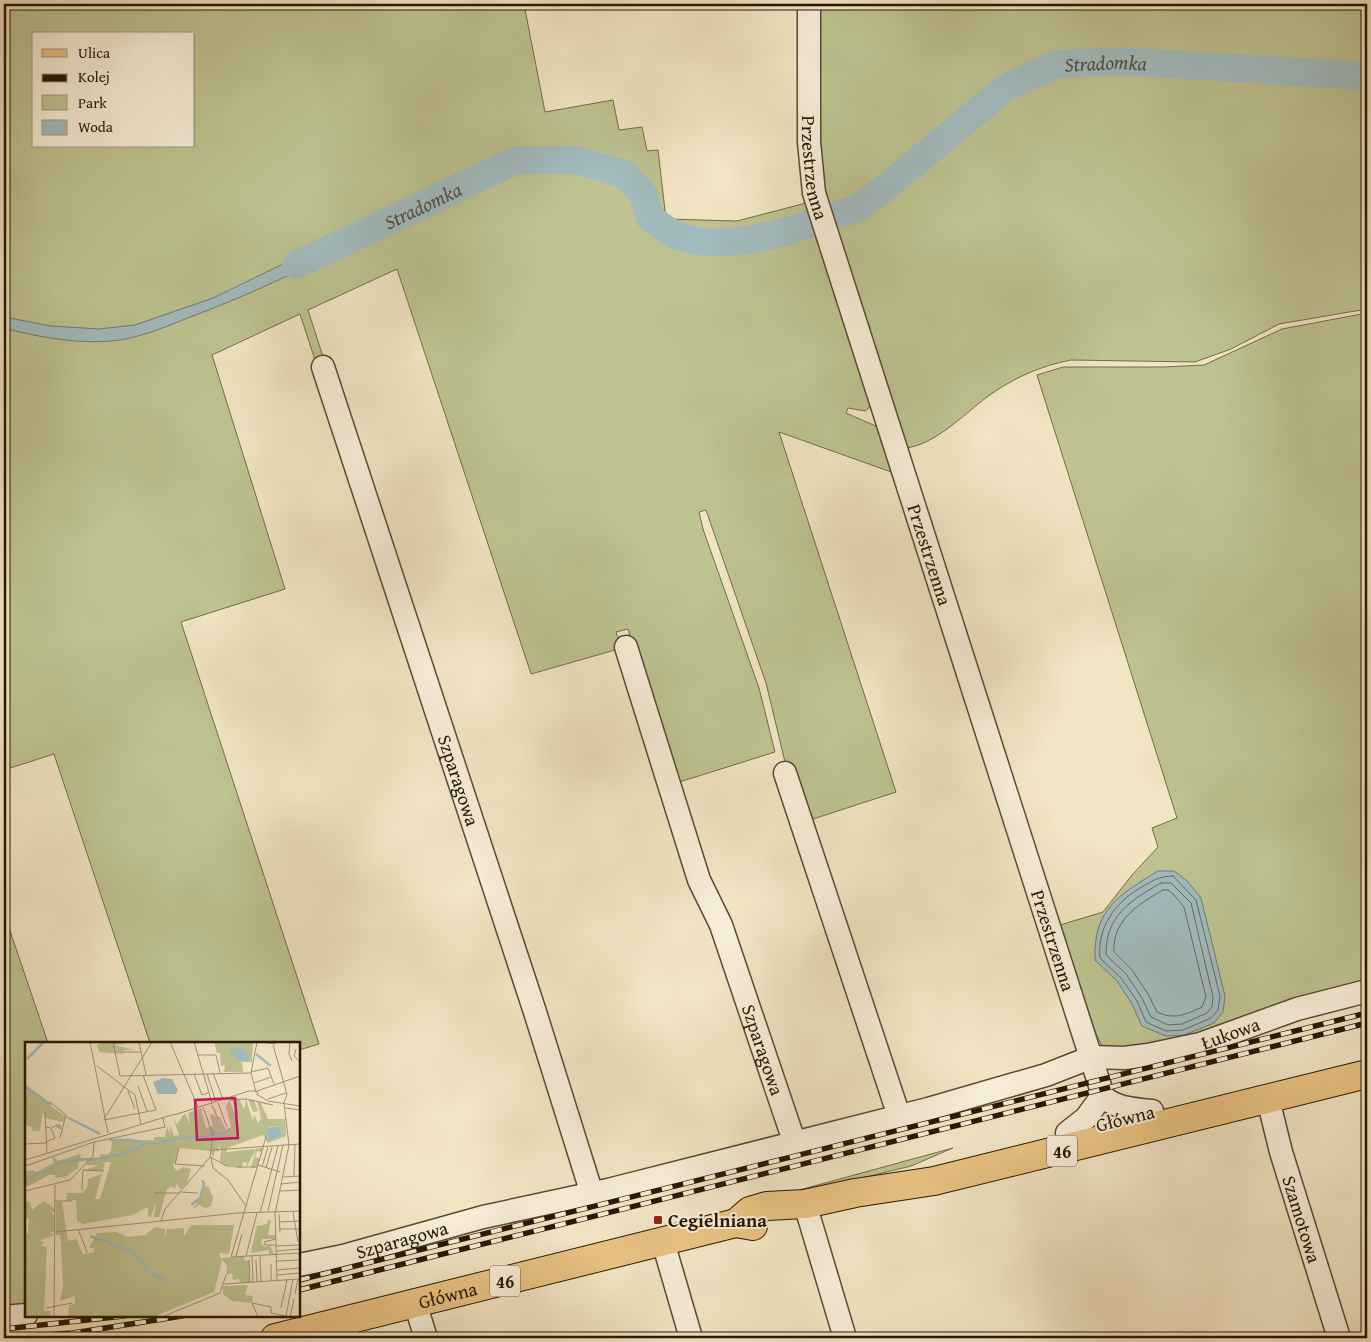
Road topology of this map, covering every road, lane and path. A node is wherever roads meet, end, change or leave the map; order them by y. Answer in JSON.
{"nodes":[{"id":1,"x":810,"y":4,"type":"edge"},
{"id":2,"x":322,"y":367,"type":"dead end"},
{"id":3,"x":626,"y":647,"type":"dead end"},
{"id":4,"x":785,"y":773,"type":"dead end"},
{"id":5,"x":1367,"y":991,"type":"edge"},
{"id":6,"x":1367,"y":1056,"type":"edge"},
{"id":7,"x":1092,"y":1057,"type":"junction"},
{"id":8,"x":1367,"y":1074,"type":"edge"},
{"id":9,"x":1102,"y":1096,"type":"junction"},
{"id":10,"x":1268,"y":1099,"type":"junction"},
{"id":11,"x":1152,"y":1111,"type":"junction"},
{"id":12,"x":899,"y":1116,"type":"junction"},
{"id":13,"x":1067,"y":1133,"type":"junction"},
{"id":14,"x":794,"y":1141,"type":"junction"},
{"id":15,"x":855,"y":1193,"type":"junction"},
{"id":16,"x":592,"y":1194,"type":"junction"},
{"id":17,"x":804,"y":1204,"type":"junction"},
{"id":18,"x":663,"y":1242,"type":"junction"},
{"id":19,"x":300,"y":1265,"type":"edge"},
{"id":20,"x":415,"y":1303,"type":"junction"},
{"id":21,"x":25,"y":1315,"type":"edge"},
{"id":22,"x":4,"y":1317,"type":"edge"},
{"id":23,"x":275,"y":1338,"type":"edge"},
{"id":24,"x":426,"y":1338,"type":"edge"},
{"id":25,"x":691,"y":1338,"type":"edge"},
{"id":26,"x":845,"y":1338,"type":"edge"},
{"id":27,"x":1339,"y":1338,"type":"edge"}],
"edges":[{"from":1,"to":7,"type":"street","name":"Przestrzenna"},
{"from":2,"to":16,"type":"street","name":"Szparagowa"},
{"from":3,"to":14,"type":"street","name":"Szparagowa"},
{"from":4,"to":12,"type":"street"},
{"from":5,"to":7,"type":"street","name":"Łukowa"},
{"from":6,"to":11,"type":"main road","name":"Główna","number":"46"},
{"from":7,"to":9,"type":"street","name":"Przestrzenna"},
{"from":7,"to":12,"type":"street","name":"Szparagowa"},
{"from":8,"to":10,"type":"main road","name":"Główna","number":"46"},
{"from":9,"to":11,"type":"street"},
{"from":9,"to":13,"type":"street"},
{"from":10,"to":15,"type":"main road","name":"Główna","number":"46"},
{"from":10,"to":27,"type":"street","name":"Szamotowa"},
{"from":11,"to":13,"type":"main road","name":"Główna","number":"46"},
{"from":12,"to":14,"type":"street","name":"Szparagowa"},
{"from":13,"to":15,"type":"main road","name":"Główna","number":"46"},
{"from":14,"to":16,"type":"street","name":"Szparagowa"},
{"from":15,"to":17,"type":"main road","name":"Główna","number":"46"},
{"from":16,"to":19,"type":"street","name":"Szparagowa"},
{"from":17,"to":18,"type":"main road","name":"Główna","number":"46"},
{"from":17,"to":26,"type":"street"},
{"from":18,"to":20,"type":"main road","name":"Główna","number":"46"},
{"from":18,"to":25,"type":"street"},
{"from":20,"to":23,"type":"main road","name":"Główna","number":"46"},
{"from":20,"to":24,"type":"street"},
{"from":21,"to":22,"type":"street"}]}
